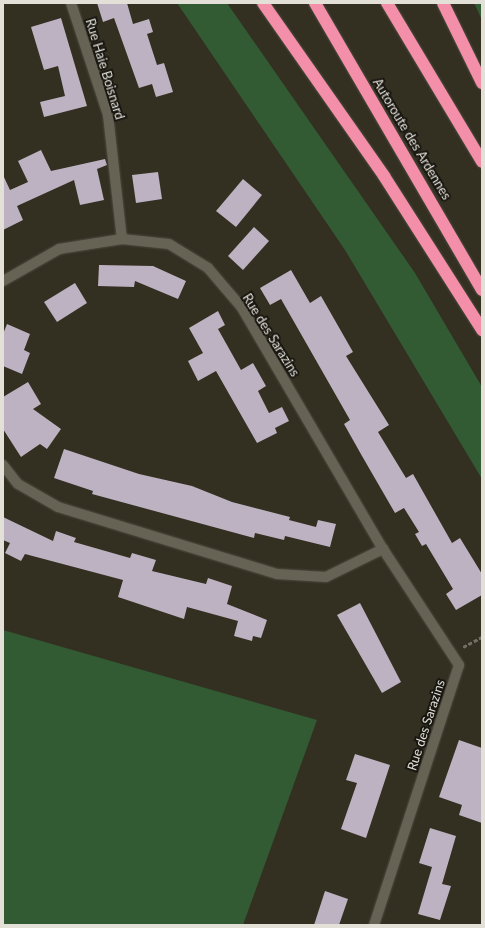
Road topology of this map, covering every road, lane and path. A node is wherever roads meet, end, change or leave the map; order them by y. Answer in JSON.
{"nodes":[{"id":1,"x":72,"y":3,"type":"edge"},
{"id":2,"x":263,"y":3,"type":"edge"},
{"id":3,"x":315,"y":3,"type":"edge"},
{"id":4,"x":387,"y":3,"type":"edge"},
{"id":5,"x":443,"y":3,"type":"edge"},
{"id":6,"x":482,"y":83,"type":"edge"},
{"id":7,"x":482,"y":162,"type":"edge"},
{"id":8,"x":122,"y":239,"type":"junction"},
{"id":9,"x":3,"y":281,"type":"edge"},
{"id":10,"x":482,"y":290,"type":"edge"},
{"id":11,"x":482,"y":330,"type":"edge"},
{"id":12,"x":3,"y":465,"type":"edge"},
{"id":13,"x":383,"y":549,"type":"junction"},
{"id":14,"x":482,"y":637,"type":"edge"},
{"id":15,"x":451,"y":654,"type":"junction"},
{"id":16,"x":374,"y":925,"type":"edge"}],
"edges":[{"from":1,"to":8,"type":"street","name":"Rue Haie Boisnard"},
{"from":2,"to":11,"type":"highway"},
{"from":3,"to":10,"type":"highway","name":"Autoroute des Ardennes"},
{"from":4,"to":7,"type":"highway"},
{"from":5,"to":6,"type":"highway"},
{"from":8,"to":9,"type":"street","name":"Rue des Sarazins"},
{"from":8,"to":13,"type":"street","name":"Rue des Sarazins"},
{"from":12,"to":13,"type":"street"},
{"from":13,"to":15,"type":"street","name":"Rue des Sarazins"},
{"from":14,"to":15,"type":"path"},
{"from":15,"to":16,"type":"street","name":"Rue des Sarazins"}]}
